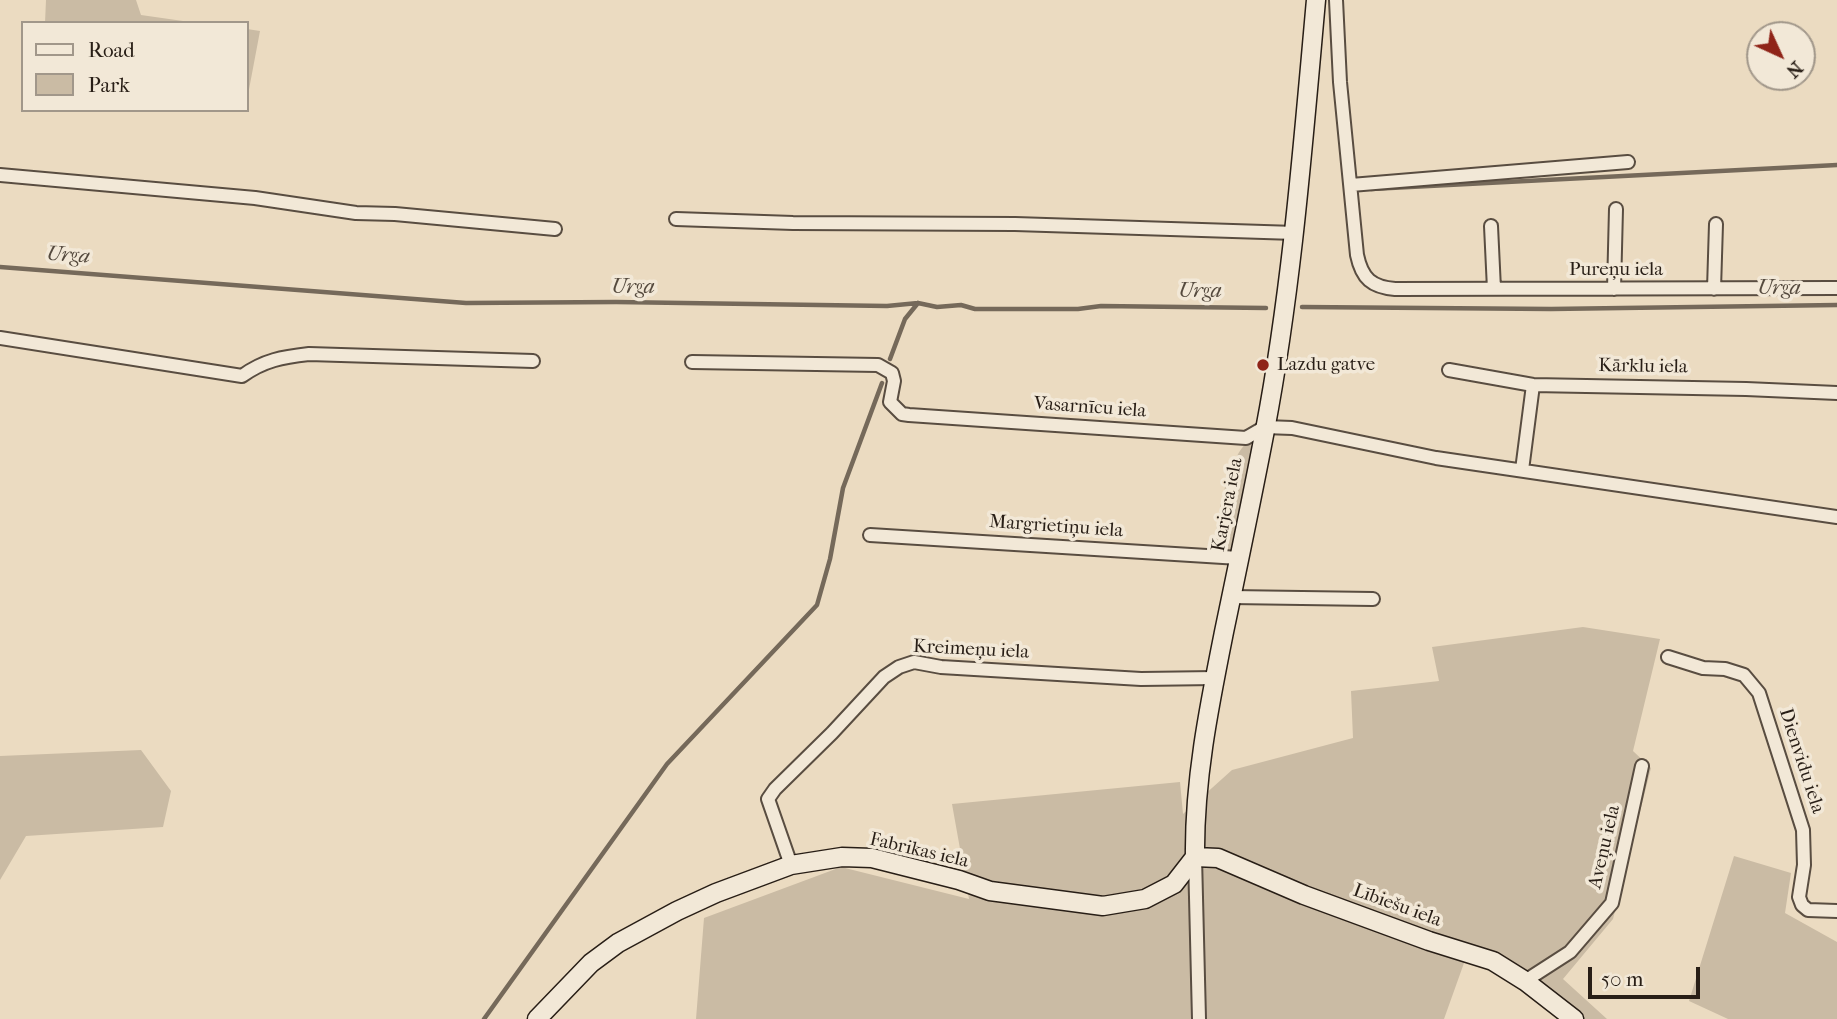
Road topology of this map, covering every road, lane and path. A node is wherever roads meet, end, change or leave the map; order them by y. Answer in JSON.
{"nodes":[{"id":1,"x":1316,"y":0,"type":"edge"},
{"id":2,"x":1336,"y":0,"type":"edge"},
{"id":3,"x":1629,"y":162,"type":"dead end"},
{"id":4,"x":0,"y":175,"type":"edge"},
{"id":5,"x":1352,"y":185,"type":"junction"},
{"id":6,"x":1616,"y":209,"type":"dead end"},
{"id":7,"x":676,"y":219,"type":"dead end"},
{"id":8,"x":1716,"y":224,"type":"dead end"},
{"id":9,"x":1492,"y":226,"type":"dead end"},
{"id":10,"x":555,"y":229,"type":"dead end"},
{"id":11,"x":1295,"y":233,"type":"junction"},
{"id":12,"x":1837,"y":288,"type":"edge"},
{"id":13,"x":1494,"y":289,"type":"junction"},
{"id":14,"x":1614,"y":289,"type":"junction"},
{"id":15,"x":1714,"y":289,"type":"junction"},
{"id":16,"x":0,"y":338,"type":"edge"},
{"id":17,"x":533,"y":361,"type":"dead end"},
{"id":18,"x":692,"y":362,"type":"dead end"},
{"id":19,"x":1449,"y":370,"type":"dead end"},
{"id":20,"x":1533,"y":384,"type":"junction"},
{"id":21,"x":1837,"y":393,"type":"edge"},
{"id":22,"x":1265,"y":428,"type":"junction"},
{"id":23,"x":1522,"y":470,"type":"junction"},
{"id":24,"x":1837,"y":517,"type":"edge"},
{"id":25,"x":870,"y":535,"type":"dead end"},
{"id":26,"x":1239,"y":558,"type":"junction"},
{"id":27,"x":1231,"y":597,"type":"junction"},
{"id":28,"x":1373,"y":599,"type":"dead end"},
{"id":29,"x":1668,"y":657,"type":"dead end"},
{"id":30,"x":1214,"y":678,"type":"junction"},
{"id":31,"x":1642,"y":766,"type":"dead end"},
{"id":32,"x":1195,"y":857,"type":"junction"},
{"id":33,"x":791,"y":865,"type":"junction"},
{"id":34,"x":1837,"y":911,"type":"edge"},
{"id":35,"x":1525,"y":981,"type":"junction"},
{"id":36,"x":537,"y":1019,"type":"edge"},
{"id":37,"x":1199,"y":1019,"type":"edge"},
{"id":38,"x":1574,"y":1019,"type":"edge"}],
"edges":[{"from":1,"to":11,"type":"street","name":"Karjera iela"},
{"from":2,"to":5,"type":"street"},
{"from":3,"to":5,"type":"street"},
{"from":4,"to":10,"type":"street"},
{"from":5,"to":13,"type":"street","name":"Pureņu iela"},
{"from":6,"to":14,"type":"street"},
{"from":7,"to":11,"type":"street"},
{"from":8,"to":15,"type":"street"},
{"from":9,"to":13,"type":"street"},
{"from":11,"to":22,"type":"street","name":"Karjera iela"},
{"from":12,"to":15,"type":"street","name":"Pureņu iela"},
{"from":13,"to":14,"type":"street","name":"Pureņu iela"},
{"from":14,"to":15,"type":"street","name":"Pureņu iela"},
{"from":16,"to":17,"type":"street"},
{"from":18,"to":22,"type":"street","name":"Vasarnīcu iela"},
{"from":19,"to":20,"type":"street","name":"Kārklu iela"},
{"from":20,"to":21,"type":"street","name":"Kārklu iela"},
{"from":20,"to":23,"type":"street"},
{"from":22,"to":23,"type":"street"},
{"from":22,"to":26,"type":"street","name":"Karjera iela"},
{"from":23,"to":24,"type":"street"},
{"from":25,"to":26,"type":"street","name":"Margrietiņu iela"},
{"from":26,"to":27,"type":"street","name":"Karjera iela"},
{"from":27,"to":28,"type":"street"},
{"from":27,"to":30,"type":"street","name":"Karjera iela"},
{"from":29,"to":34,"type":"street","name":"Dienvidu iela"},
{"from":30,"to":32,"type":"street","name":"Karjera iela"},
{"from":30,"to":33,"type":"street","name":"Kreimeņu iela"},
{"from":31,"to":35,"type":"street","name":"Aveņu iela"},
{"from":32,"to":33,"type":"street","name":"Fabrikas iela"},
{"from":32,"to":35,"type":"street","name":"Lībiešu iela"},
{"from":32,"to":37,"type":"street","name":"Karjera iela"},
{"from":33,"to":36,"type":"street","name":"Fabrikas iela"},
{"from":35,"to":38,"type":"street","name":"Lībiešu iela"}]}
